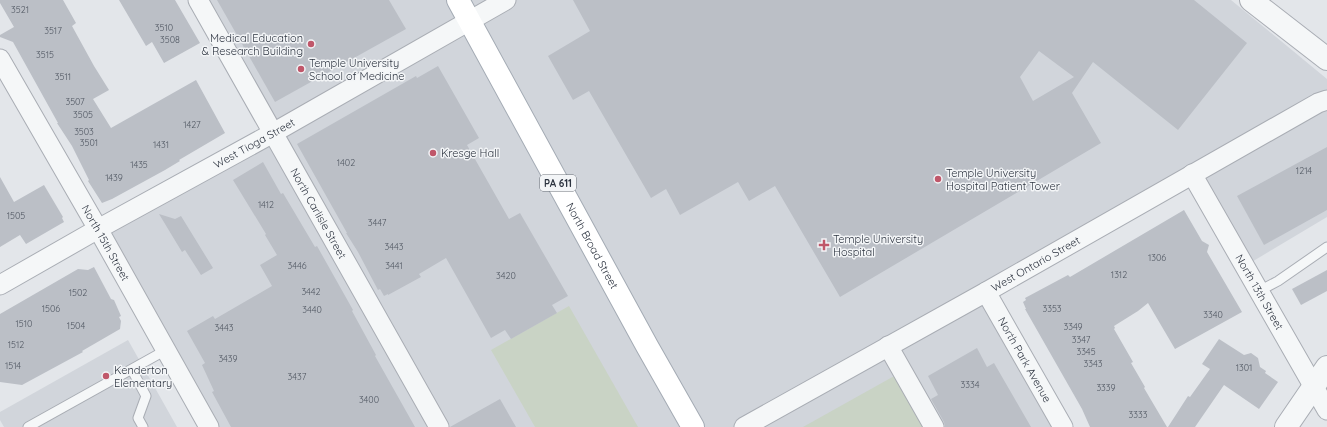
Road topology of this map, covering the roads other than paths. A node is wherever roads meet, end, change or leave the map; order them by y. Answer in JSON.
{"nodes":[{"id":1,"x":198,"y":0,"type":"edge"},
{"id":2,"x":458,"y":0,"type":"edge"},
{"id":3,"x":506,"y":0,"type":"edge"},
{"id":4,"x":1251,"y":0,"type":"edge"},
{"id":5,"x":469,"y":21,"type":"junction"},
{"id":6,"x":0,"y":59,"type":"edge"},
{"id":7,"x":1327,"y":59,"type":"edge"},
{"id":8,"x":1327,"y":100,"type":"edge"},
{"id":9,"x":273,"y":133,"type":"junction"},
{"id":10,"x":1192,"y":174,"type":"junction"},
{"id":11,"x":98,"y":229,"type":"junction"},
{"id":12,"x":1327,"y":247,"type":"edge"},
{"id":13,"x":0,"y":285,"type":"edge"},
{"id":14,"x":1259,"y":290,"type":"junction"},
{"id":15,"x":986,"y":292,"type":"junction"},
{"id":16,"x":888,"y":346,"type":"junction"},
{"id":17,"x":166,"y":350,"type":"junction"},
{"id":18,"x":1327,"y":366,"type":"edge"},
{"id":19,"x":132,"y":370,"type":"junction"},
{"id":20,"x":1314,"y":386,"type":"junction"},
{"id":21,"x":1327,"y":410,"type":"edge"},
{"id":22,"x":28,"y":427,"type":"edge"},
{"id":23,"x":143,"y":427,"type":"edge"},
{"id":24,"x":209,"y":427,"type":"edge"},
{"id":25,"x":439,"y":427,"type":"edge"},
{"id":26,"x":693,"y":427,"type":"edge"},
{"id":27,"x":744,"y":427,"type":"edge"},
{"id":28,"x":934,"y":427,"type":"edge"},
{"id":29,"x":1063,"y":427,"type":"edge"},
{"id":30,"x":1286,"y":427,"type":"edge"}],
"edges":[{"from":1,"to":9,"type":"street","name":"North Carlisle Street"},
{"from":2,"to":5,"type":"main road","name":"North Broad Street","number":"PA 611"},
{"from":3,"to":5,"type":"street","name":"West Tioga Street"},
{"from":4,"to":7,"type":"street"},
{"from":5,"to":9,"type":"street","name":"West Tioga Street"},
{"from":5,"to":26,"type":"main road","name":"North Broad Street","number":"PA 611"},
{"from":6,"to":11,"type":"street","name":"North 15th Street"},
{"from":8,"to":10,"type":"street","name":"West Ontario Street"},
{"from":9,"to":11,"type":"street","name":"West Tioga Street"},
{"from":9,"to":25,"type":"street","name":"North Carlisle Street"},
{"from":10,"to":14,"type":"street","name":"North 13th Street"},
{"from":10,"to":15,"type":"street","name":"West Ontario Street"},
{"from":11,"to":13,"type":"street","name":"West Tioga Street"},
{"from":11,"to":17,"type":"street","name":"North 15th Street"},
{"from":12,"to":14,"type":"lane"},
{"from":14,"to":20,"type":"street","name":"North 13th Street"},
{"from":15,"to":16,"type":"street","name":"West Ontario Street"},
{"from":15,"to":29,"type":"street","name":"North Park Avenue"},
{"from":16,"to":27,"type":"street","name":"West Ontario Street"},
{"from":16,"to":28,"type":"street"},
{"from":17,"to":19,"type":"lane"},
{"from":17,"to":24,"type":"street","name":"North 15th Street"},
{"from":18,"to":20,"type":"street"},
{"from":19,"to":22,"type":"lane"},
{"from":19,"to":23,"type":"lane"},
{"from":20,"to":21,"type":"street","name":"North 13th Street"},
{"from":20,"to":30,"type":"street"}]}
